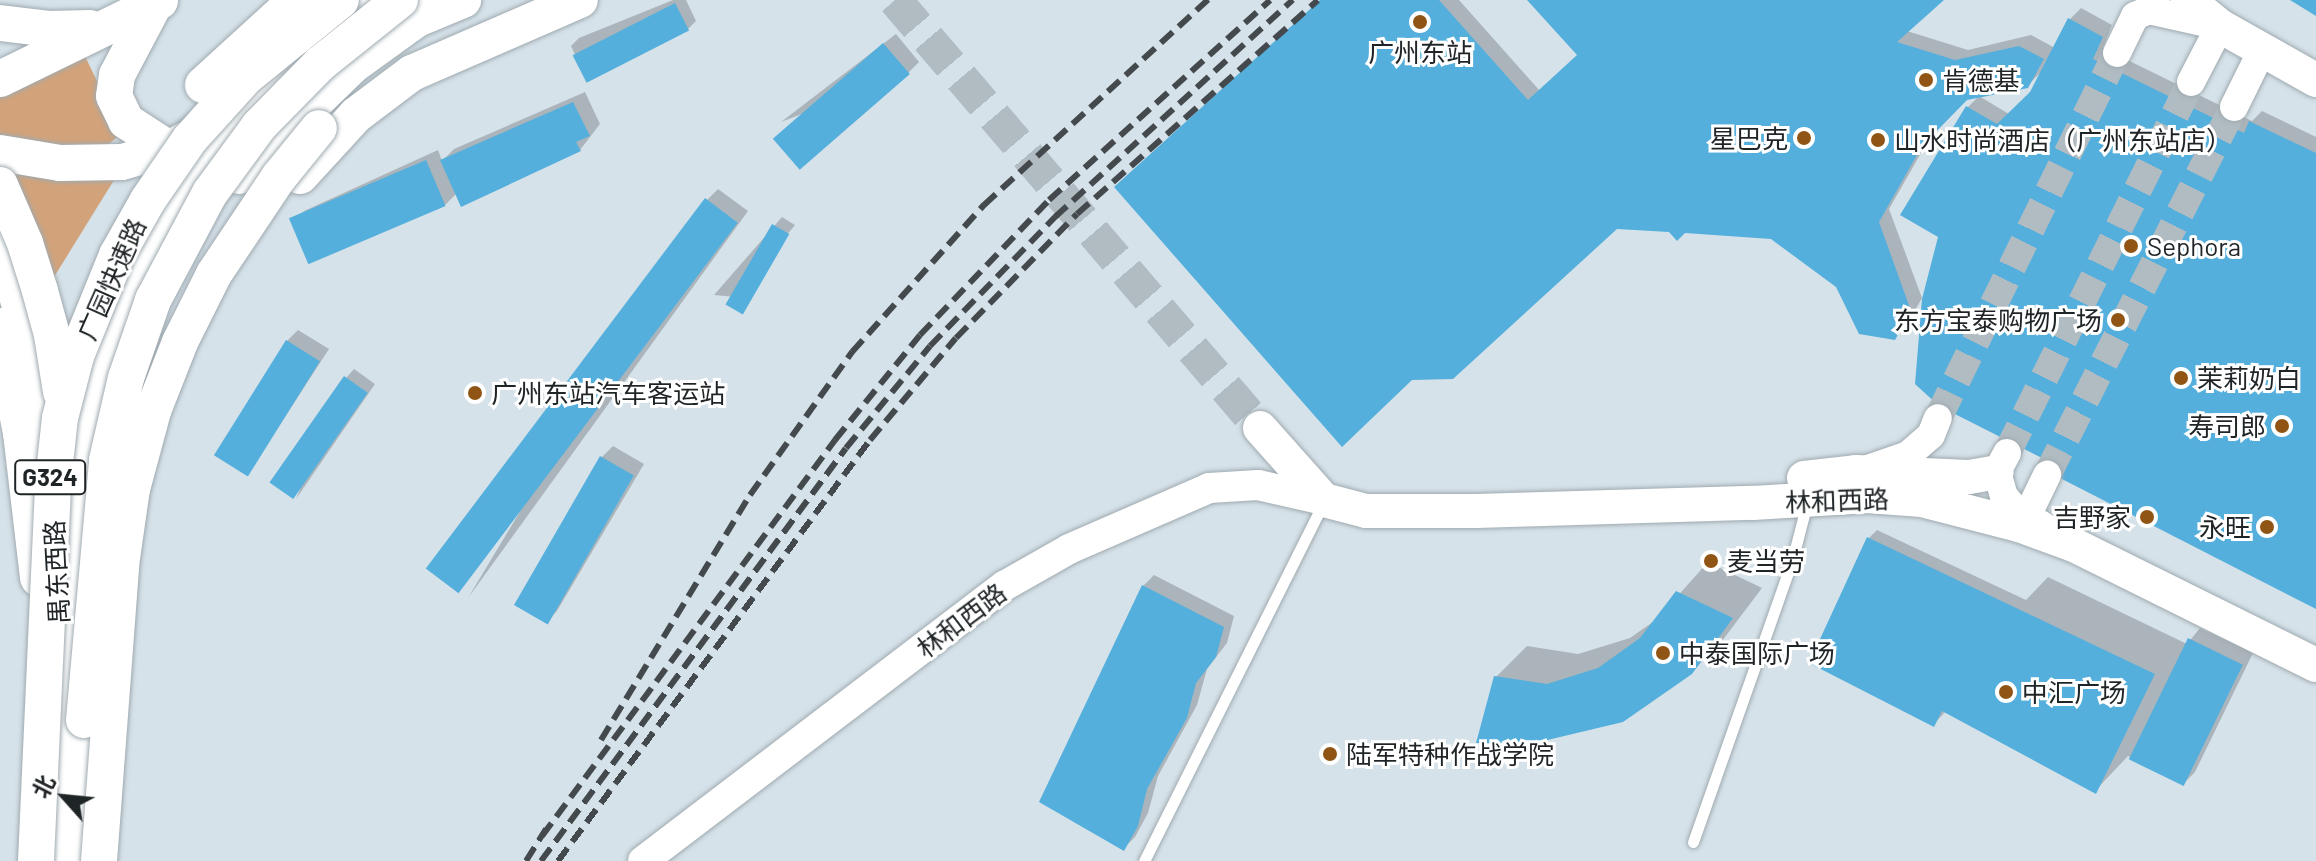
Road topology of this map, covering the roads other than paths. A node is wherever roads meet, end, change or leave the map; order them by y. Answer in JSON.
{"nodes":[{"id":1,"x":296,"y":0,"type":"edge"},
{"id":2,"x":341,"y":0,"type":"edge"},
{"id":3,"x":369,"y":0,"type":"edge"},
{"id":4,"x":392,"y":0,"type":"edge"},
{"id":5,"x":400,"y":0,"type":"edge"},
{"id":6,"x":463,"y":0,"type":"edge"},
{"id":7,"x":471,"y":0,"type":"edge"},
{"id":8,"x":552,"y":0,"type":"edge"},
{"id":9,"x":580,"y":0,"type":"edge"},
{"id":10,"x":2188,"y":0,"type":"edge"},
{"id":11,"x":159,"y":2,"type":"edge"},
{"id":12,"x":0,"y":23,"type":"edge"},
{"id":13,"x":2220,"y":26,"type":"junction"},
{"id":14,"x":100,"y":28,"type":"junction"},
{"id":15,"x":2262,"y":50,"type":"junction"},
{"id":16,"x":2117,"y":53,"type":"tunnel mouth"},
{"id":17,"x":0,"y":79,"type":"edge"},
{"id":18,"x":2316,"y":80,"type":"edge"},
{"id":19,"x":2191,"y":82,"type":"tunnel mouth"},
{"id":20,"x":260,"y":94,"type":"junction"},
{"id":21,"x":2234,"y":107,"type":"tunnel mouth"},
{"id":22,"x":319,"y":128,"type":"junction"},
{"id":23,"x":169,"y":149,"type":"junction"},
{"id":24,"x":0,"y":153,"type":"edge"},
{"id":25,"x":239,"y":176,"type":"junction"},
{"id":26,"x":0,"y":185,"type":"edge"},
{"id":27,"x":0,"y":241,"type":"edge"},
{"id":28,"x":0,"y":326,"type":"edge"},
{"id":29,"x":127,"y":426,"type":"junction"},
{"id":30,"x":1260,"y":428,"type":"tunnel mouth"},
{"id":31,"x":2002,"y":462,"type":"joint"},
{"id":32,"x":1856,"y":472,"type":"junction"},
{"id":33,"x":1929,"y":475,"type":"junction"},
{"id":34,"x":2047,"y":475,"type":"tunnel mouth"},
{"id":35,"x":53,"y":482,"type":"junction"},
{"id":36,"x":1808,"y":499,"type":"junction"},
{"id":37,"x":1324,"y":500,"type":"junction"},
{"id":38,"x":1968,"y":510,"type":"junction"},
{"id":39,"x":2027,"y":516,"type":"junction"},
{"id":40,"x":112,"y":527,"type":"junction"},
{"id":41,"x":2074,"y":545,"type":"junction"},
{"id":42,"x":72,"y":599,"type":"junction"},
{"id":43,"x":44,"y":637,"type":"junction"},
{"id":44,"x":2316,"y":665,"type":"edge"},
{"id":45,"x":74,"y":720,"type":"junction"},
{"id":46,"x":1693,"y":842,"type":"dead end"},
{"id":47,"x":36,"y":861,"type":"edge"},
{"id":48,"x":60,"y":861,"type":"edge"},
{"id":49,"x":81,"y":861,"type":"edge"},
{"id":50,"x":99,"y":861,"type":"edge"},
{"id":51,"x":106,"y":861,"type":"edge"},
{"id":52,"x":643,"y":861,"type":"edge"},
{"id":53,"x":1144,"y":861,"type":"edge"}],
"edges":[{"from":1,"to":35,"type":"highway","bridge":true},
{"from":2,"to":35,"type":"highway","name":"广园快速路","bridge":true},
{"from":3,"to":20,"type":"highway"},
{"from":4,"to":25,"type":"highway"},
{"from":5,"to":45,"type":"highway","bridge":true},
{"from":6,"to":25,"type":"highway"},
{"from":7,"to":22,"type":"highway"},
{"from":8,"to":22,"type":"highway"},
{"from":9,"to":29,"type":"highway"},
{"from":10,"to":13,"type":"main road"},
{"from":11,"to":14,"type":"highway"},
{"from":11,"to":23,"type":"highway"},
{"from":12,"to":14,"type":"highway"},
{"from":13,"to":15,"type":"main road"},
{"from":13,"to":16,"type":"street"},
{"from":13,"to":19,"type":"street"},
{"from":14,"to":17,"type":"highway"},
{"from":15,"to":18,"type":"main road"},
{"from":15,"to":21,"type":"street"},
{"from":20,"to":23,"type":"highway"},
{"from":20,"to":42,"type":"highway"},
{"from":22,"to":50,"type":"highway","bridge":true},
{"from":23,"to":24,"type":"highway"},
{"from":25,"to":29,"type":"highway"},
{"from":26,"to":45,"type":"highway","bridge":true},
{"from":27,"to":45,"type":"main road","name":"禺东西路","number":"G324"},
{"from":28,"to":43,"type":"highway","bridge":true},
{"from":29,"to":40,"type":"highway"},
{"from":30,"to":37,"type":"main road"},
{"from":31,"to":33,"type":"main road","name":"林和西路"},
{"from":31,"to":39,"type":"street"},
{"from":32,"to":33,"type":"main road","name":"林和西路"},
{"from":32,"to":33,"type":"street"},
{"from":32,"to":37,"type":"main road","name":"林和西路"},
{"from":33,"to":38,"type":"street"},
{"from":34,"to":39,"type":"street"},
{"from":35,"to":43,"type":"highway","name":"广园快速路","bridge":true},
{"from":36,"to":37,"type":"main road","name":"林和西路"},
{"from":36,"to":38,"type":"main road","name":"林和西路"},
{"from":36,"to":46,"type":"lane"},
{"from":37,"to":52,"type":"main road","name":"林和西路"},
{"from":37,"to":53,"type":"lane"},
{"from":38,"to":41,"type":"main road","name":"林和西路"},
{"from":39,"to":41,"type":"street"},
{"from":40,"to":42,"type":"highway"},
{"from":40,"to":51,"type":"lane"},
{"from":41,"to":44,"type":"main road","name":"林和西路"},
{"from":42,"to":45,"type":"highway"},
{"from":43,"to":47,"type":"highway","bridge":true},
{"from":45,"to":48,"type":"main road","name":"禺东西路","number":"G324"},
{"from":45,"to":49,"type":"highway"}]}
